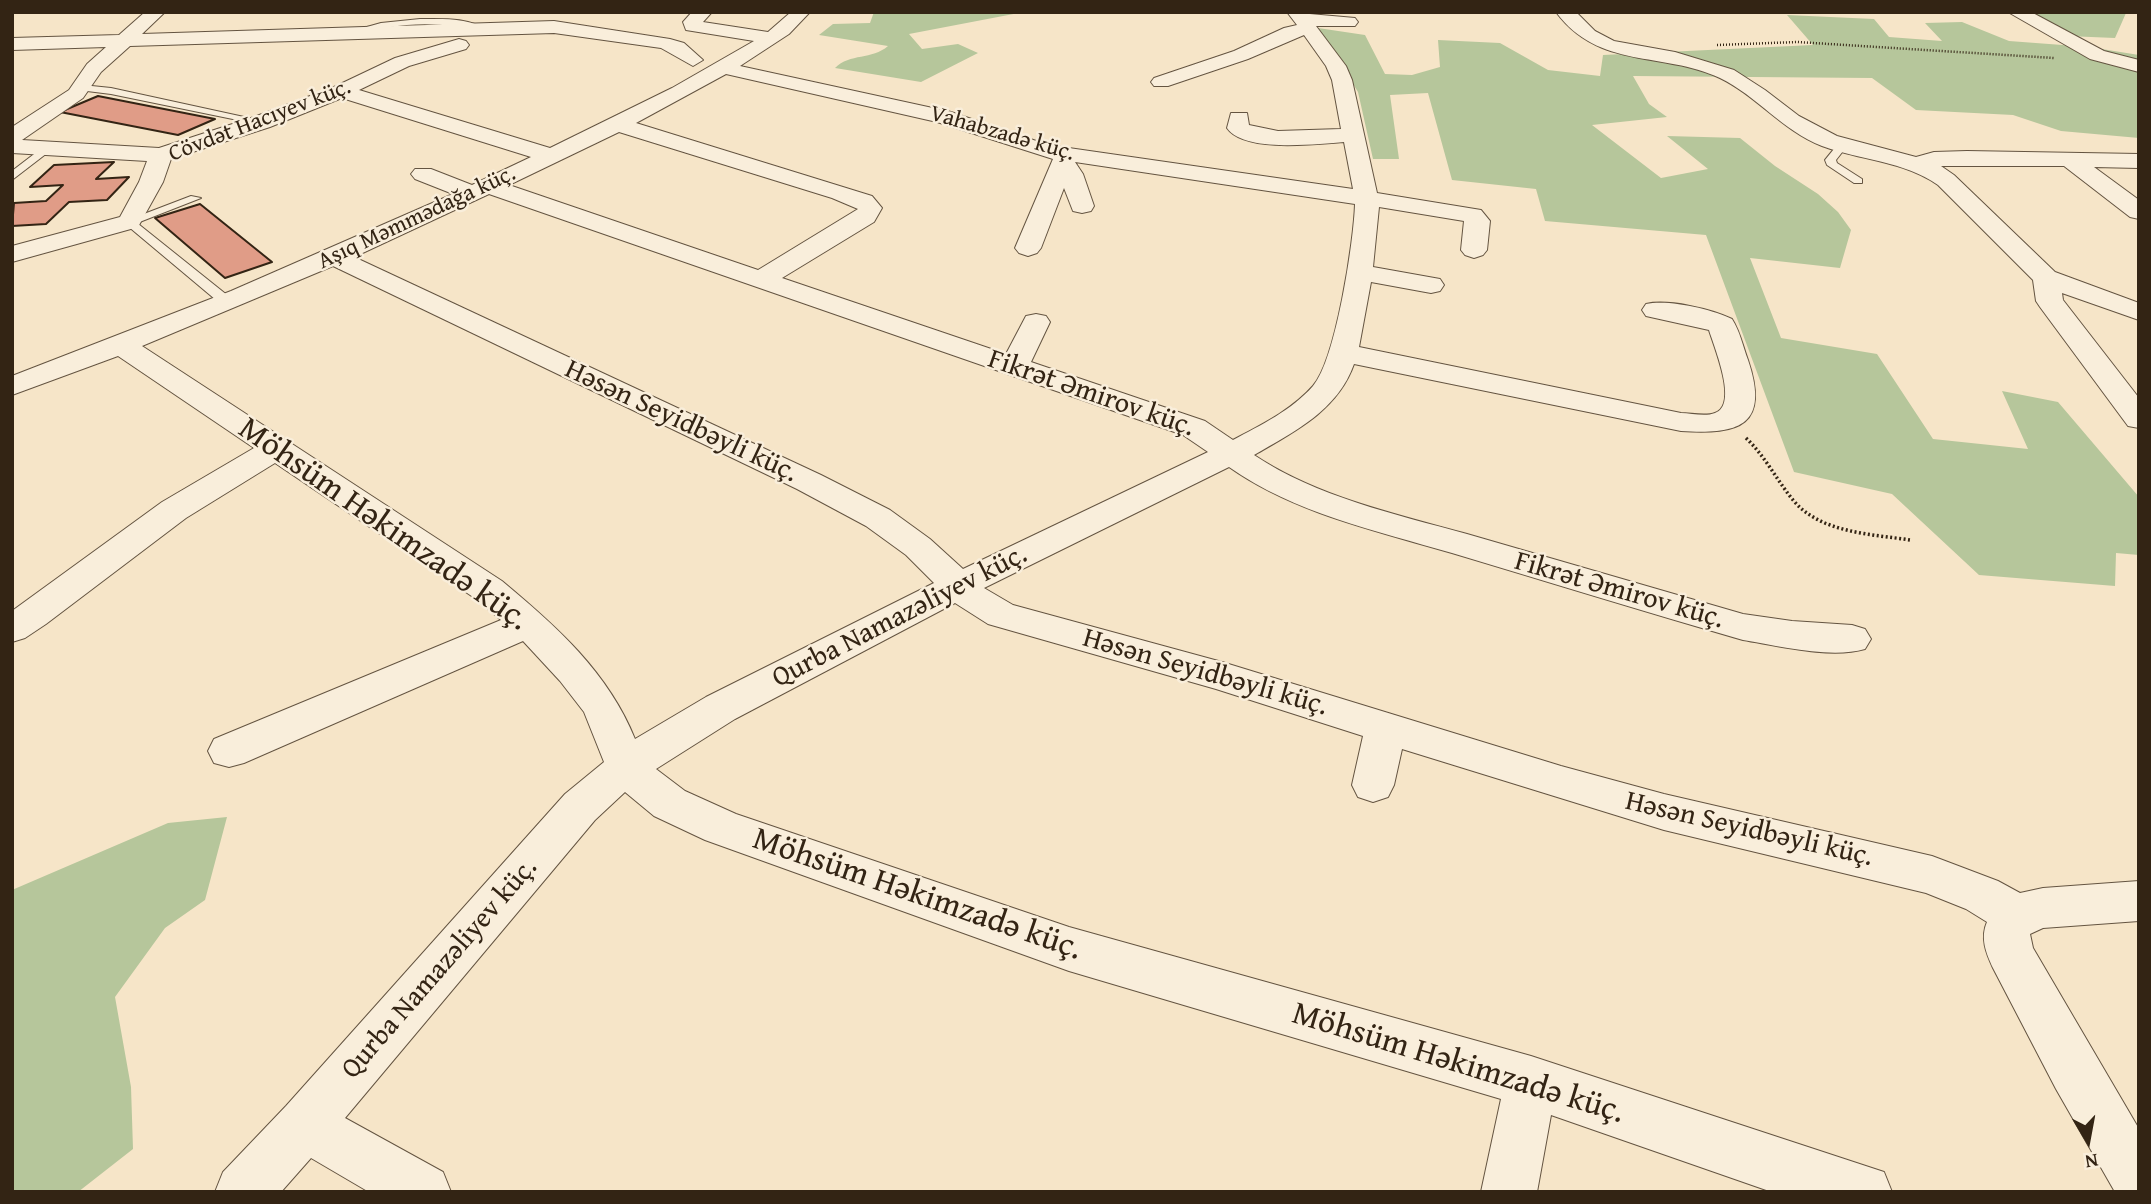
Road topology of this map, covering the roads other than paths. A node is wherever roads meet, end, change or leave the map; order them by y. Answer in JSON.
{"nodes":[{"id":1,"x":156,"y":12,"type":"edge"},
{"id":2,"x":577,"y":12,"type":"edge"},
{"id":3,"x":703,"y":12,"type":"edge"},
{"id":4,"x":801,"y":12,"type":"edge"},
{"id":5,"x":1565,"y":12,"type":"edge"},
{"id":6,"x":2017,"y":12,"type":"edge"},
{"id":7,"x":286,"y":20,"type":"dead end"},
{"id":8,"x":1302,"y":20,"type":"edge"},
{"id":9,"x":1349,"y":22,"type":"dead end"},
{"id":10,"x":554,"y":27,"type":"junction"},
{"id":11,"x":491,"y":30,"type":"junction"},
{"id":12,"x":234,"y":36,"type":"junction"},
{"id":13,"x":269,"y":36,"type":"junction"},
{"id":14,"x":772,"y":38,"type":"junction"},
{"id":15,"x":122,"y":41,"type":"junction"},
{"id":16,"x":12,"y":44,"type":"edge"},
{"id":17,"x":260,"y":60,"type":"dead end"},
{"id":18,"x":693,"y":60,"type":"dead end"},
{"id":19,"x":2139,"y":66,"type":"edge"},
{"id":20,"x":723,"y":68,"type":"junction"},
{"id":21,"x":1161,"y":82,"type":"dead end"},
{"id":22,"x":82,"y":88,"type":"junction"},
{"id":23,"x":341,"y":92,"type":"junction"},
{"id":24,"x":1239,"y":118,"type":"dead end"},
{"id":25,"x":262,"y":122,"type":"junction"},
{"id":26,"x":617,"y":124,"type":"junction"},
{"id":27,"x":1355,"y":135,"type":"junction"},
{"id":28,"x":12,"y":137,"type":"edge"},
{"id":29,"x":12,"y":146,"type":"edge"},
{"id":30,"x":1842,"y":146,"type":"junction"},
{"id":31,"x":46,"y":150,"type":"junction"},
{"id":32,"x":161,"y":155,"type":"junction"},
{"id":33,"x":552,"y":156,"type":"junction"},
{"id":34,"x":1063,"y":159,"type":"junction"},
{"id":35,"x":2071,"y":161,"type":"junction"},
{"id":36,"x":2139,"y":162,"type":"edge"},
{"id":37,"x":1919,"y":164,"type":"junction"},
{"id":38,"x":423,"y":174,"type":"dead end"},
{"id":39,"x":12,"y":177,"type":"edge"},
{"id":40,"x":1858,"y":181,"type":"dead end"},
{"id":41,"x":480,"y":189,"type":"junction"},
{"id":42,"x":195,"y":198,"type":"dead end"},
{"id":43,"x":1367,"y":200,"type":"junction"},
{"id":44,"x":1082,"y":206,"type":"dead end"},
{"id":45,"x":2139,"y":212,"type":"edge"},
{"id":46,"x":129,"y":222,"type":"junction"},
{"id":47,"x":1028,"y":248,"type":"dead end"},
{"id":48,"x":1474,"y":250,"type":"dead end"},
{"id":49,"x":12,"y":254,"type":"edge"},
{"id":50,"x":334,"y":257,"type":"junction"},
{"id":51,"x":1358,"y":272,"type":"junction"},
{"id":52,"x":763,"y":278,"type":"junction"},
{"id":53,"x":2046,"y":278,"type":"junction"},
{"id":54,"x":1431,"y":285,"type":"dead end"},
{"id":55,"x":227,"y":302,"type":"junction"},
{"id":56,"x":1657,"y":310,"type":"dead end"},
{"id":57,"x":2139,"y":312,"type":"edge"},
{"id":58,"x":1036,"y":322,"type":"dead end"},
{"id":59,"x":119,"y":344,"type":"junction"},
{"id":60,"x":1344,"y":353,"type":"junction"},
{"id":61,"x":1014,"y":366,"type":"junction"},
{"id":62,"x":15,"y":380,"type":"edge"},
{"id":63,"x":2139,"y":419,"type":"edge"},
{"id":64,"x":277,"y":449,"type":"junction"},
{"id":65,"x":1231,"y":453,"type":"junction"},
{"id":66,"x":957,"y":585,"type":"junction"},
{"id":67,"x":530,"y":623,"type":"junction"},
{"id":68,"x":12,"y":629,"type":"edge"},
{"id":69,"x":1852,"y":639,"type":"dead end"},
{"id":70,"x":1385,"y":726,"type":"junction"},
{"id":71,"x":229,"y":751,"type":"dead end"},
{"id":72,"x":627,"y":765,"type":"junction"},
{"id":73,"x":1373,"y":785,"type":"dead end"},
{"id":74,"x":2139,"y":901,"type":"edge"},
{"id":75,"x":2016,"y":915,"type":"junction"},
{"id":76,"x":1531,"y":1082,"type":"junction"},
{"id":77,"x":305,"y":1125,"type":"junction"},
{"id":78,"x":2139,"y":1181,"type":"edge"},
{"id":79,"x":243,"y":1192,"type":"edge"},
{"id":80,"x":423,"y":1192,"type":"edge"},
{"id":81,"x":1509,"y":1192,"type":"edge"},
{"id":82,"x":1864,"y":1192,"type":"edge"}],
"edges":[{"from":1,"to":15,"type":"street"},
{"from":2,"to":10,"type":"street"},
{"from":3,"to":14,"type":"street"},
{"from":4,"to":14,"type":"street","name":"Aşıq Məmmədağa küç."},
{"from":5,"to":30,"type":"street"},
{"from":6,"to":19,"type":"street"},
{"from":7,"to":13,"type":"street"},
{"from":8,"to":9,"type":"street"},
{"from":8,"to":21,"type":"street"},
{"from":8,"to":27,"type":"street","name":"Qurba Namazəliyev küç."},
{"from":10,"to":11,"type":"street"},
{"from":10,"to":18,"type":"street"},
{"from":11,"to":13,"type":"street"},
{"from":11,"to":23,"type":"street","name":"Cövdət Hacıyev küç."},
{"from":12,"to":13,"type":"street"},
{"from":12,"to":15,"type":"street"},
{"from":12,"to":17,"type":"street"},
{"from":14,"to":20,"type":"street","name":"Aşıq Məmmədağa küç."},
{"from":15,"to":16,"type":"street"},
{"from":15,"to":22,"type":"street"},
{"from":20,"to":26,"type":"street","name":"Aşıq Məmmədağa küç."},
{"from":20,"to":34,"type":"street","name":"Vahabzadə küç."},
{"from":22,"to":25,"type":"lane"},
{"from":22,"to":28,"type":"street"},
{"from":23,"to":25,"type":"street","name":"Cövdət Hacıyev küç."},
{"from":23,"to":33,"type":"street"},
{"from":24,"to":27,"type":"street"},
{"from":25,"to":32,"type":"street","name":"Cövdət Hacıyev küç."},
{"from":26,"to":33,"type":"street","name":"Aşıq Məmmədağa küç."},
{"from":26,"to":52,"type":"street"},
{"from":27,"to":43,"type":"street","name":"Qurba Namazəliyev küç."},
{"from":29,"to":31,"type":"street"},
{"from":30,"to":37,"type":"street"},
{"from":30,"to":40,"type":"lane"},
{"from":31,"to":32,"type":"street"},
{"from":31,"to":39,"type":"lane"},
{"from":32,"to":46,"type":"street","name":"Cövdət Hacıyev küç."},
{"from":33,"to":41,"type":"street","name":"Aşıq Məmmədağa küç."},
{"from":34,"to":43,"type":"street","name":"Vahabzadə küç."},
{"from":34,"to":44,"type":"street"},
{"from":34,"to":47,"type":"street"},
{"from":35,"to":36,"type":"street"},
{"from":35,"to":37,"type":"street"},
{"from":35,"to":45,"type":"street"},
{"from":37,"to":53,"type":"street"},
{"from":38,"to":41,"type":"street","name":"Fikrət Əmirov küç."},
{"from":41,"to":50,"type":"street","name":"Aşıq Məmmədağa küç."},
{"from":41,"to":52,"type":"street","name":"Fikrət Əmirov küç."},
{"from":42,"to":46,"type":"lane"},
{"from":43,"to":48,"type":"street","name":"Vahabzadə küç."},
{"from":43,"to":51,"type":"street","name":"Qurba Namazəliyev küç."},
{"from":46,"to":49,"type":"street"},
{"from":46,"to":55,"type":"lane"},
{"from":50,"to":55,"type":"street","name":"Aşıq Məmmədağa küç."},
{"from":50,"to":66,"type":"street","name":"Həsən Seyidbəyli küç."},
{"from":51,"to":54,"type":"street"},
{"from":51,"to":60,"type":"street","name":"Qurba Namazəliyev küç."},
{"from":52,"to":61,"type":"street","name":"Fikrət Əmirov küç."},
{"from":53,"to":57,"type":"street"},
{"from":53,"to":63,"type":"street"},
{"from":55,"to":59,"type":"street","name":"Aşıq Məmmədağa küç."},
{"from":56,"to":60,"type":"street"},
{"from":58,"to":61,"type":"street"},
{"from":59,"to":62,"type":"street","name":"Aşıq Məmmədağa küç."},
{"from":59,"to":64,"type":"street","name":"Möhsüm Həkimzadə küç."},
{"from":60,"to":65,"type":"street","name":"Qurba Namazəliyev küç."},
{"from":61,"to":65,"type":"street","name":"Fikrət Əmirov küç."},
{"from":64,"to":67,"type":"street","name":"Möhsüm Həkimzadə küç."},
{"from":64,"to":68,"type":"street"},
{"from":65,"to":66,"type":"street","name":"Qurba Namazəliyev küç."},
{"from":65,"to":69,"type":"street","name":"Fikrət Əmirov küç."},
{"from":66,"to":70,"type":"street","name":"Həsən Seyidbəyli küç."},
{"from":66,"to":72,"type":"street","name":"Qurba Namazəliyev küç."},
{"from":67,"to":71,"type":"street"},
{"from":67,"to":72,"type":"street","name":"Möhsüm Həkimzadə küç."},
{"from":70,"to":73,"type":"street"},
{"from":70,"to":75,"type":"street","name":"Həsən Seyidbəyli küç."},
{"from":72,"to":76,"type":"street","name":"Möhsüm Həkimzadə küç."},
{"from":72,"to":77,"type":"street","name":"Qurba Namazəliyev küç."},
{"from":74,"to":75,"type":"street"},
{"from":75,"to":78,"type":"street"},
{"from":76,"to":81,"type":"street"},
{"from":76,"to":82,"type":"street","name":"Möhsüm Həkimzadə küç."},
{"from":77,"to":79,"type":"street","name":"Qurba Namazəliyev küç."},
{"from":77,"to":80,"type":"street"}]}
